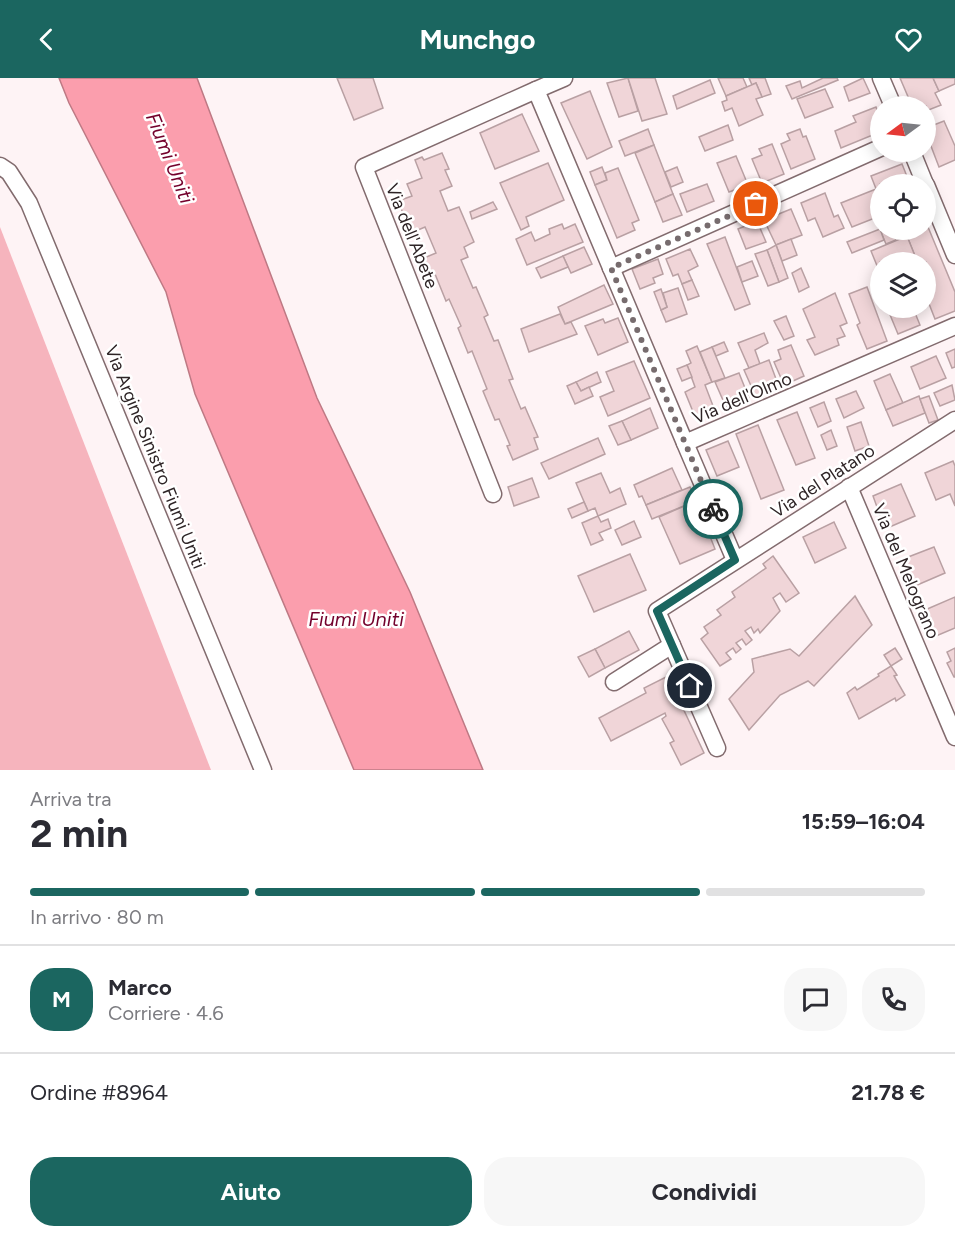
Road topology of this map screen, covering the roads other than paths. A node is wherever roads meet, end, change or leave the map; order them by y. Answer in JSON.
{"nodes":[{"id":1,"x":564,"y":78,"type":"edge"},
{"id":2,"x":880,"y":78,"type":"edge"},
{"id":3,"x":536,"y":90,"type":"junction"},
{"id":4,"x":888,"y":96,"type":"edge"},
{"id":5,"x":870,"y":152,"type":"edge"},
{"id":6,"x":0,"y":166,"type":"edge"},
{"id":7,"x":936,"y":211,"type":"edge"},
{"id":8,"x":955,"y":255,"type":"edge"},
{"id":9,"x":611,"y":268,"type":"junction"},
{"id":10,"x":955,"y":326,"type":"edge"},
{"id":11,"x":955,"y":420,"type":"edge"},
{"id":12,"x":685,"y":443,"type":"junction"},
{"id":13,"x":849,"y":487,"type":"junction"},
{"id":14,"x":494,"y":494,"type":"dead end"},
{"id":15,"x":735,"y":560,"type":"junction"},
{"id":16,"x":672,"y":645,"type":"junction"},
{"id":17,"x":614,"y":682,"type":"dead end"},
{"id":18,"x":955,"y":737,"type":"edge"},
{"id":19,"x":717,"y":748,"type":"dead end"},
{"id":20,"x":263,"y":770,"type":"edge"}],
"edges":[{"from":1,"to":3,"type":"street","name":"Via dell'Abete"},
{"from":2,"to":4,"type":"street"},
{"from":3,"to":9,"type":"street"},
{"from":3,"to":14,"type":"street","name":"Via dell'Abete"},
{"from":5,"to":9,"type":"street"},
{"from":6,"to":20,"type":"street","name":"Via Argine Sinistro Fiumi Uniti"},
{"from":7,"to":8,"type":"street"},
{"from":9,"to":12,"type":"street","name":"Via dell'Olmo"},
{"from":10,"to":12,"type":"street","name":"Via dell'Olmo"},
{"from":11,"to":13,"type":"street","name":"Via del Platano"},
{"from":12,"to":15,"type":"street"},
{"from":13,"to":15,"type":"street","name":"Via del Platano"},
{"from":13,"to":18,"type":"street","name":"Via del Melograno"},
{"from":15,"to":16,"type":"street","name":"Via del Platano"},
{"from":16,"to":17,"type":"street"},
{"from":16,"to":19,"type":"street","name":"Via del Platano"}]}
